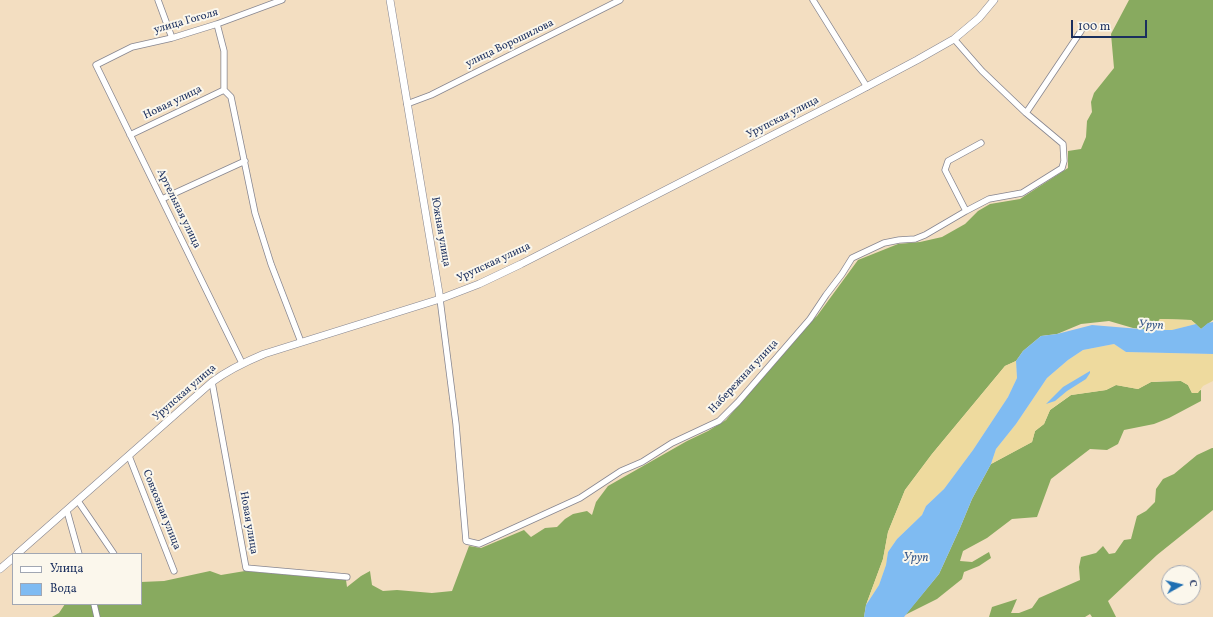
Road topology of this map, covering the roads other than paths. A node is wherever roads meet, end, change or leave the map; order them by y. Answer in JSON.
{"nodes":[{"id":1,"x":158,"y":0,"type":"edge"},
{"id":2,"x":282,"y":0,"type":"edge"},
{"id":3,"x":390,"y":0,"type":"edge"},
{"id":4,"x":620,"y":0,"type":"edge"},
{"id":5,"x":813,"y":0,"type":"edge"},
{"id":6,"x":994,"y":0,"type":"edge"},
{"id":7,"x":217,"y":24,"type":"junction"},
{"id":8,"x":1081,"y":31,"type":"dead end"},
{"id":9,"x":172,"y":38,"type":"junction"},
{"id":10,"x":954,"y":39,"type":"junction"},
{"id":11,"x":96,"y":65,"type":"joint"},
{"id":12,"x":867,"y":87,"type":"junction"},
{"id":13,"x":224,"y":90,"type":"junction"},
{"id":14,"x":407,"y":104,"type":"junction"},
{"id":15,"x":1026,"y":113,"type":"junction"},
{"id":16,"x":130,"y":135,"type":"junction"},
{"id":17,"x":981,"y":142,"type":"dead end"},
{"id":18,"x":245,"y":161,"type":"junction"},
{"id":19,"x":162,"y":199,"type":"junction"},
{"id":20,"x":966,"y":211,"type":"junction"},
{"id":21,"x":440,"y":299,"type":"junction"},
{"id":22,"x":301,"y":342,"type":"junction"},
{"id":23,"x":242,"y":363,"type":"junction"},
{"id":24,"x":212,"y":382,"type":"junction"},
{"id":25,"x":129,"y":456,"type":"junction"},
{"id":26,"x":78,"y":501,"type":"junction"},
{"id":27,"x":67,"y":511,"type":"junction"},
{"id":28,"x":466,"y":541,"type":"joint"},
{"id":29,"x":18,"y":553,"type":"edge"},
{"id":30,"x":79,"y":553,"type":"edge"},
{"id":31,"x":113,"y":553,"type":"edge"},
{"id":32,"x":12,"y":559,"type":"edge"},
{"id":33,"x":0,"y":569,"type":"edge"},
{"id":34,"x":174,"y":571,"type":"dead end"},
{"id":35,"x":347,"y":577,"type":"dead end"},
{"id":36,"x":94,"y":605,"type":"edge"},
{"id":37,"x":97,"y":617,"type":"edge"}],
"edges":[{"from":1,"to":9,"type":"street"},
{"from":2,"to":7,"type":"street","name":"улица Гоголя"},
{"from":3,"to":14,"type":"street","name":"Южная улица"},
{"from":4,"to":14,"type":"street","name":"улица Ворошилова"},
{"from":5,"to":12,"type":"street"},
{"from":6,"to":10,"type":"street","name":"Урупская улица"},
{"from":7,"to":9,"type":"street","name":"улица Гоголя"},
{"from":7,"to":13,"type":"street"},
{"from":8,"to":15,"type":"street"},
{"from":9,"to":11,"type":"street","name":"улица Гоголя"},
{"from":10,"to":12,"type":"street","name":"Урупская улица"},
{"from":10,"to":15,"type":"street"},
{"from":11,"to":16,"type":"street","name":"Артельная улица"},
{"from":12,"to":21,"type":"street","name":"Урупская улица"},
{"from":13,"to":16,"type":"street","name":"Новая улица"},
{"from":13,"to":18,"type":"street"},
{"from":14,"to":21,"type":"street","name":"Южная улица"},
{"from":15,"to":20,"type":"street","name":"Набережная улица"},
{"from":16,"to":19,"type":"street","name":"Артельная улица"},
{"from":17,"to":20,"type":"street"},
{"from":18,"to":19,"type":"street"},
{"from":18,"to":22,"type":"street"},
{"from":19,"to":23,"type":"street","name":"Артельная улица"},
{"from":20,"to":28,"type":"street","name":"Набережная улица"},
{"from":21,"to":22,"type":"street","name":"Урупская улица"},
{"from":21,"to":28,"type":"street","name":"Южная улица"},
{"from":22,"to":23,"type":"street","name":"Урупская улица"},
{"from":23,"to":24,"type":"street","name":"Урупская улица"},
{"from":24,"to":25,"type":"street","name":"Урупская улица"},
{"from":24,"to":35,"type":"street","name":"Новая улица"},
{"from":25,"to":26,"type":"street","name":"Урупская улица"},
{"from":25,"to":34,"type":"street","name":"Совхозная улица"},
{"from":26,"to":27,"type":"street","name":"Урупская улица"},
{"from":26,"to":31,"type":"street"},
{"from":27,"to":29,"type":"street","name":"Урупская улица"},
{"from":27,"to":30,"type":"street"},
{"from":32,"to":33,"type":"street"},
{"from":36,"to":37,"type":"street"}]}
